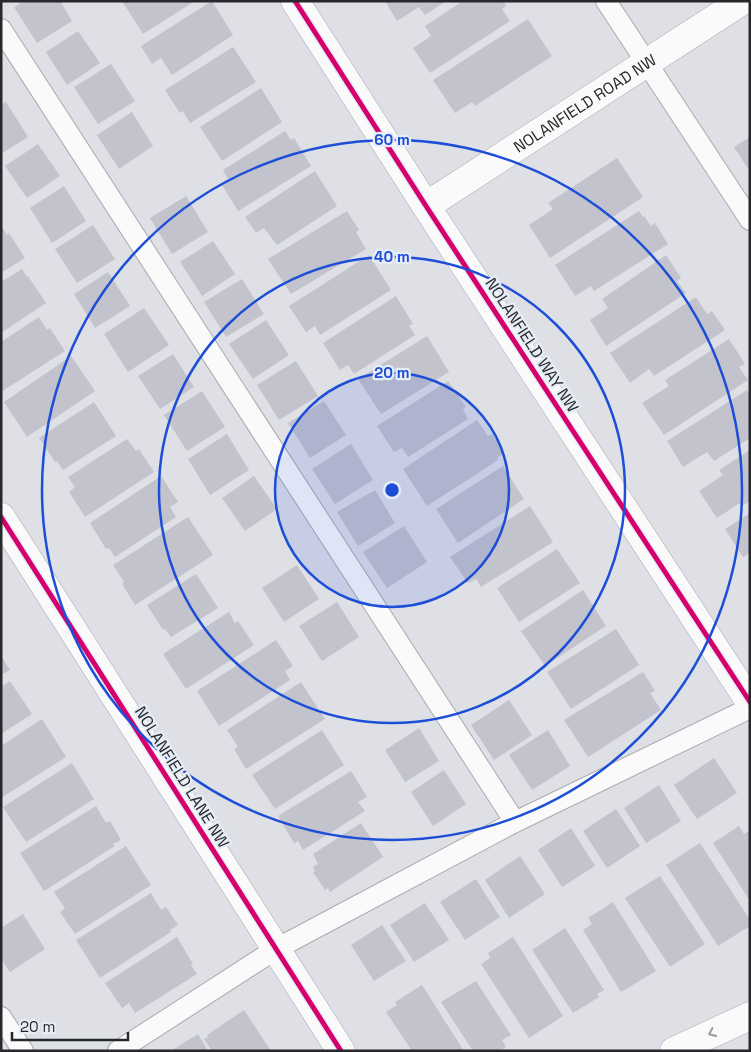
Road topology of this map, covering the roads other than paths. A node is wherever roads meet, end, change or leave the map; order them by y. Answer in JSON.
{"nodes":[{"id":1,"x":294,"y":1,"type":"edge"},
{"id":2,"x":606,"y":1,"type":"edge"},
{"id":3,"x":742,"y":1,"type":"edge"},
{"id":4,"x":1,"y":29,"type":"edge"},
{"id":5,"x":647,"y":64,"type":"junction"},
{"id":6,"x":426,"y":206,"type":"junction"},
{"id":7,"x":750,"y":220,"type":"edge"},
{"id":8,"x":1,"y":517,"type":"edge"},
{"id":9,"x":750,"y":702,"type":"edge"},
{"id":10,"x":750,"y":708,"type":"edge"},
{"id":11,"x":515,"y":822,"type":"junction"},
{"id":12,"x":276,"y":949,"type":"junction"},
{"id":13,"x":750,"y":1016,"type":"edge"},
{"id":14,"x":1,"y":1017,"type":"edge"},
{"id":15,"x":24,"y":1051,"type":"edge"},
{"id":16,"x":118,"y":1051,"type":"edge"},
{"id":17,"x":341,"y":1051,"type":"edge"},
{"id":18,"x":674,"y":1051,"type":"edge"}],
"edges":[{"from":1,"to":6,"type":"street","name":"NOLANFIELD WAY NW"},
{"from":2,"to":5,"type":"lane"},
{"from":3,"to":5,"type":"street","name":"NOLANFIELD ROAD NW"},
{"from":4,"to":11,"type":"lane"},
{"from":5,"to":6,"type":"street","name":"NOLANFIELD ROAD NW"},
{"from":5,"to":7,"type":"lane"},
{"from":6,"to":9,"type":"street","name":"NOLANFIELD WAY NW"},
{"from":8,"to":12,"type":"street","name":"NOLANFIELD LANE NW"},
{"from":10,"to":11,"type":"lane"},
{"from":11,"to":12,"type":"lane"},
{"from":12,"to":16,"type":"lane"},
{"from":12,"to":17,"type":"street","name":"NOLANFIELD LANE NW"},
{"from":13,"to":18,"type":"street","one_way":true},
{"from":14,"to":15,"type":"lane"}]}
